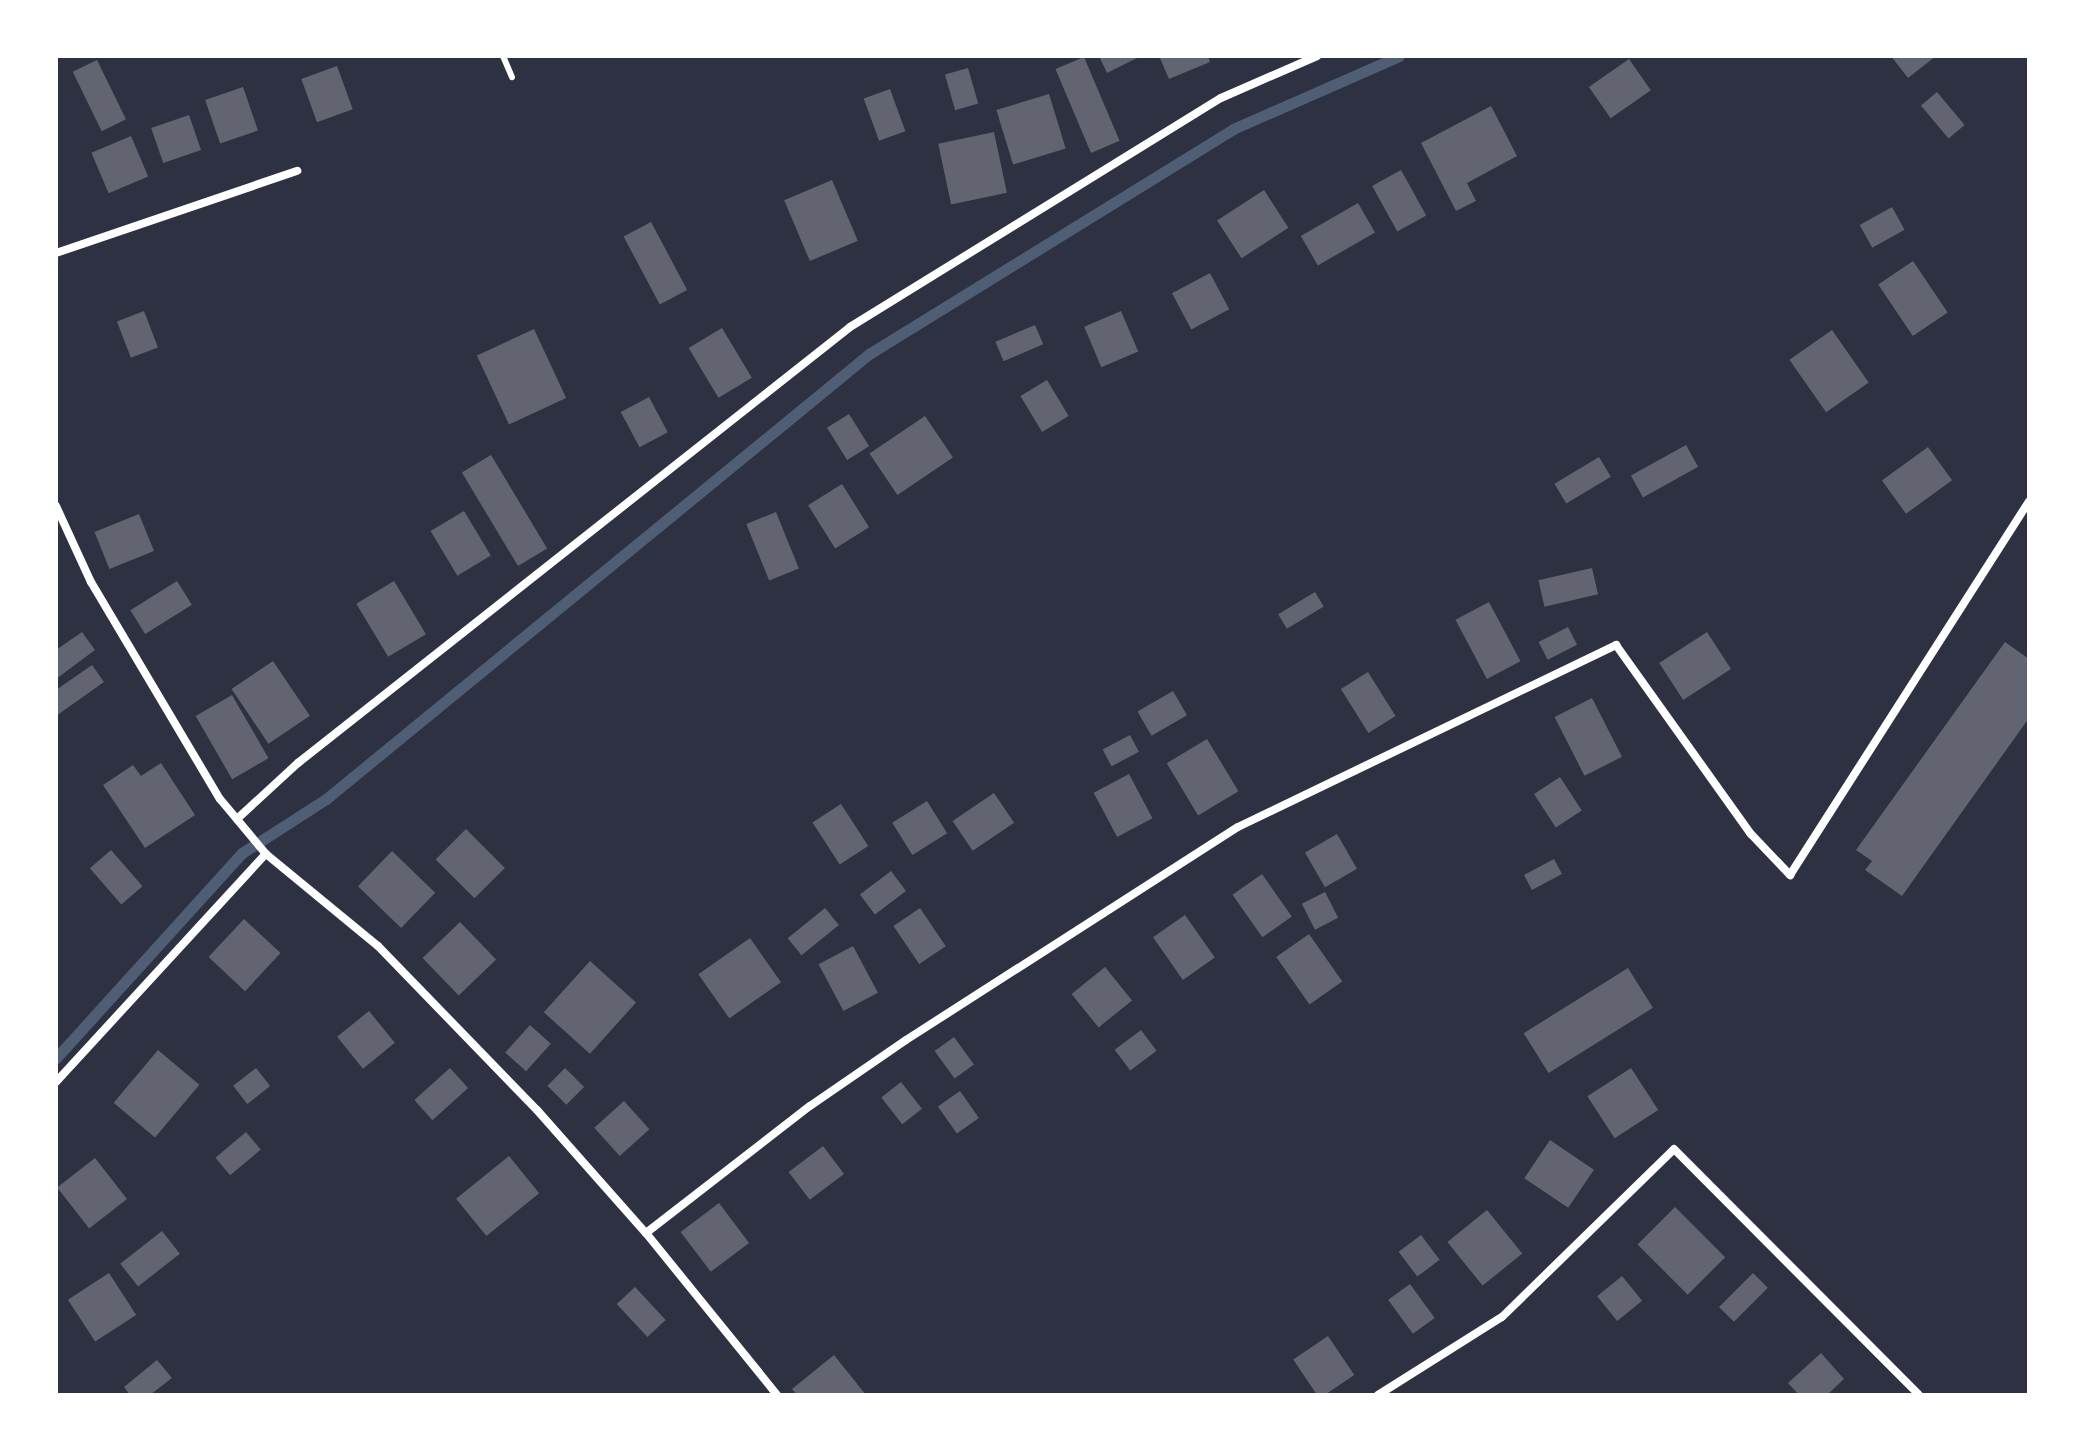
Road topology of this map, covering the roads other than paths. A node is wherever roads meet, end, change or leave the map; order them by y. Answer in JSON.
{"nodes":[{"id":1,"x":503,"y":56,"type":"edge"},
{"id":2,"x":1317,"y":56,"type":"edge"},
{"id":3,"x":512,"y":77,"type":"dead end"},
{"id":4,"x":297,"y":171,"type":"dead end"},
{"id":5,"x":56,"y":253,"type":"edge"},
{"id":6,"x":2029,"y":502,"type":"edge"},
{"id":7,"x":56,"y":506,"type":"edge"},
{"id":8,"x":237,"y":819,"type":"junction"},
{"id":9,"x":266,"y":854,"type":"junction"},
{"id":10,"x":56,"y":1082,"type":"edge"},
{"id":11,"x":646,"y":1233,"type":"junction"},
{"id":12,"x":777,"y":1395,"type":"edge"},
{"id":13,"x":1378,"y":1395,"type":"edge"},
{"id":14,"x":1919,"y":1395,"type":"edge"}],
"edges":[{"from":1,"to":3,"type":"lane"},
{"from":2,"to":8,"type":"street"},
{"from":4,"to":5,"type":"street"},
{"from":6,"to":11,"type":"street"},
{"from":7,"to":8,"type":"street"},
{"from":8,"to":9,"type":"street"},
{"from":9,"to":10,"type":"street"},
{"from":9,"to":11,"type":"street"},
{"from":11,"to":12,"type":"street"},
{"from":13,"to":14,"type":"street"}]}
